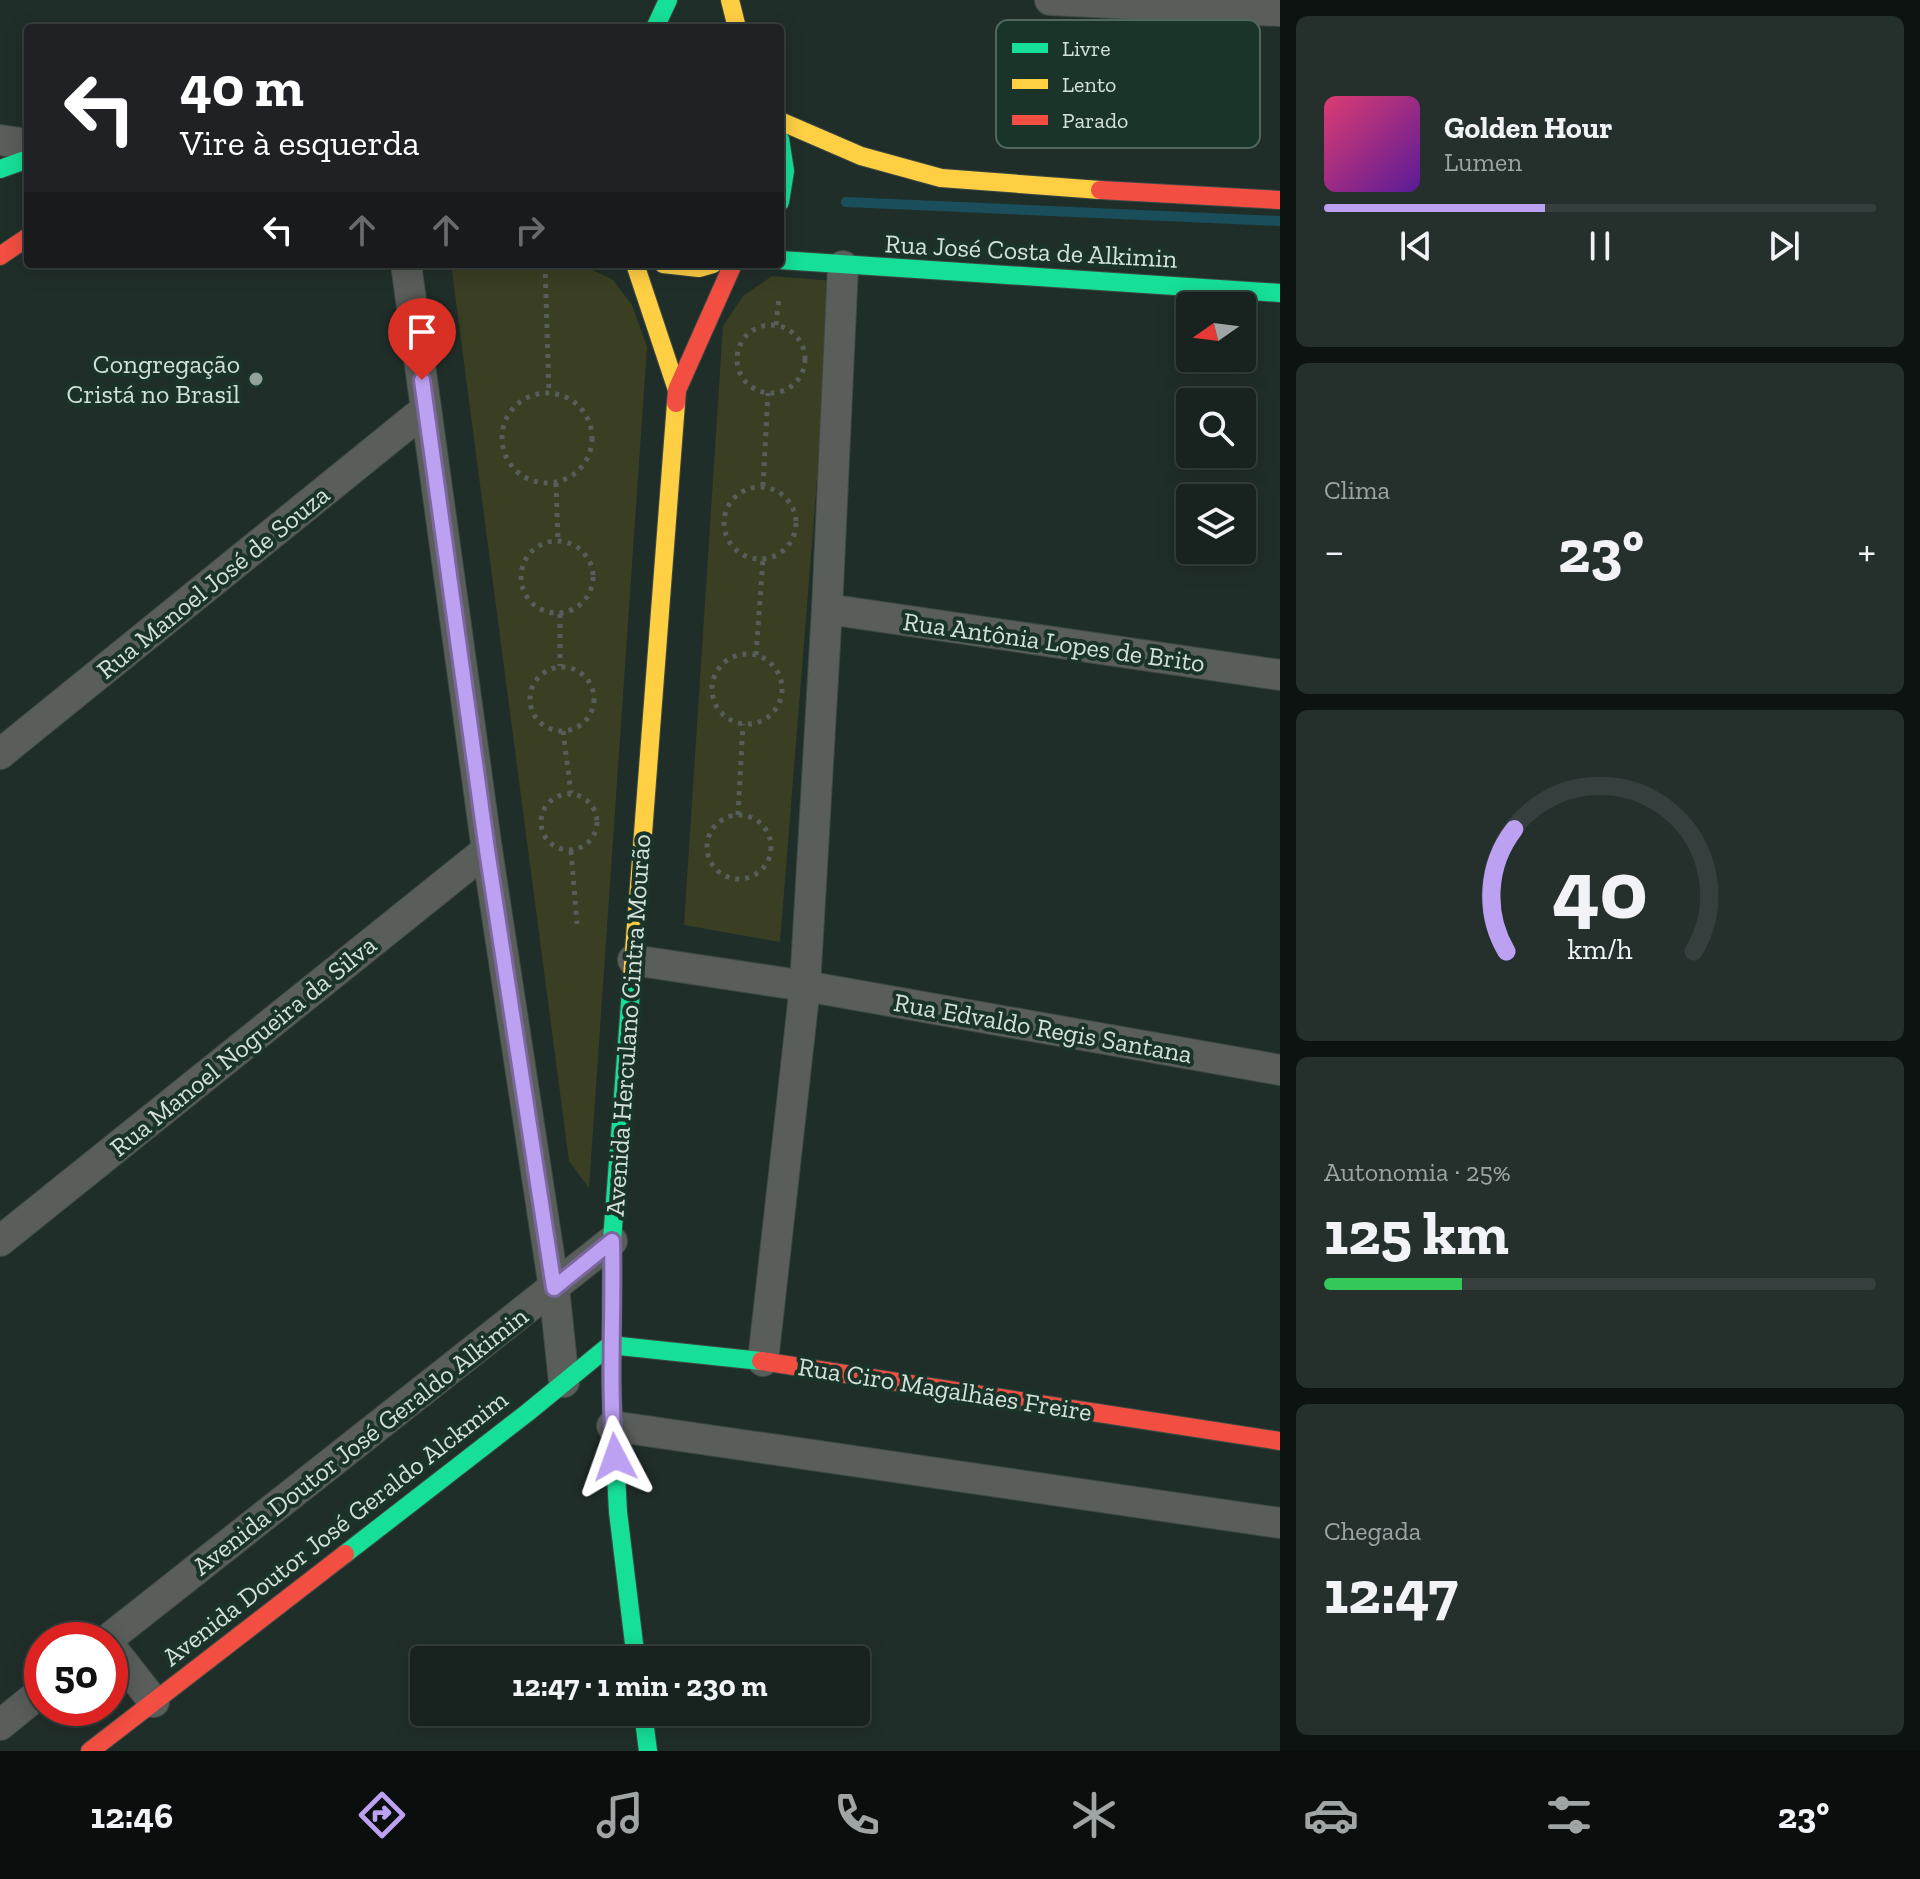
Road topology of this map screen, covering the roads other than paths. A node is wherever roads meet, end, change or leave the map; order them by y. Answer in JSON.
{"nodes":[{"id":1,"x":668,"y":0,"type":"edge"},
{"id":2,"x":730,"y":0,"type":"edge"},
{"id":3,"x":1050,"y":0,"type":"edge"},
{"id":4,"x":1280,"y":11,"type":"edge"},
{"id":5,"x":657,"y":24,"type":"edge"},
{"id":6,"x":736,"y":24,"type":"edge"},
{"id":7,"x":784,"y":123,"type":"edge"},
{"id":8,"x":0,"y":140,"type":"edge"},
{"id":9,"x":24,"y":143,"type":"edge"},
{"id":10,"x":784,"y":151,"type":"edge"},
{"id":11,"x":24,"y":160,"type":"edge"},
{"id":12,"x":0,"y":169,"type":"edge"},
{"id":13,"x":784,"y":183,"type":"edge"},
{"id":14,"x":1280,"y":200,"type":"edge"},
{"id":15,"x":24,"y":240,"type":"edge"},
{"id":16,"x":0,"y":256,"type":"edge"},
{"id":17,"x":784,"y":260,"type":"edge"},
{"id":18,"x":843,"y":266,"type":"junction"},
{"id":19,"x":407,"y":268,"type":"edge"},
{"id":20,"x":636,"y":268,"type":"edge"},
{"id":21,"x":731,"y":268,"type":"edge"},
{"id":22,"x":1280,"y":293,"type":"edge"},
{"id":23,"x":677,"y":390,"type":"junction"},
{"id":24,"x":426,"y":409,"type":"junction"},
{"id":25,"x":827,"y":609,"type":"junction"},
{"id":26,"x":1280,"y":675,"type":"edge"},
{"id":27,"x":0,"y":754,"type":"edge"},
{"id":28,"x":487,"y":850,"type":"junction"},
{"id":29,"x":633,"y":960,"type":"junction"},
{"id":30,"x":805,"y":986,"type":"junction"},
{"id":31,"x":1280,"y":1070,"type":"edge"},
{"id":32,"x":0,"y":1241,"type":"edge"},
{"id":33,"x":612,"y":1241,"type":"junction"},
{"id":34,"x":554,"y":1288,"type":"junction"},
{"id":35,"x":610,"y":1345,"type":"junction"},
{"id":36,"x":763,"y":1361,"type":"junction"},
{"id":37,"x":564,"y":1382,"type":"junction"},
{"id":38,"x":612,"y":1426,"type":"junction"},
{"id":39,"x":1280,"y":1441,"type":"edge"},
{"id":40,"x":1280,"y":1523,"type":"edge"},
{"id":41,"x":128,"y":1623,"type":"edge"},
{"id":42,"x":635,"y":1646,"type":"edge"},
{"id":43,"x":128,"y":1669,"type":"edge"},
{"id":44,"x":154,"y":1702,"type":"junction"},
{"id":45,"x":24,"y":1706,"type":"edge"},
{"id":46,"x":0,"y":1725,"type":"edge"},
{"id":47,"x":645,"y":1726,"type":"edge"},
{"id":48,"x":90,"y":1751,"type":"edge"},
{"id":49,"x":648,"y":1751,"type":"edge"}],
"edges":[{"from":1,"to":5,"type":"street"},
{"from":2,"to":6,"type":"street"},
{"from":3,"to":4,"type":"street"},
{"from":7,"to":14,"type":"street"},
{"from":8,"to":9,"type":"street"},
{"from":10,"to":13,"type":"street"},
{"from":11,"to":12,"type":"street"},
{"from":15,"to":16,"type":"street"},
{"from":17,"to":18,"type":"street","name":"Rua José Costa de Alkimin"},
{"from":18,"to":22,"type":"street","name":"Rua José Costa de Alkimin"},
{"from":18,"to":25,"type":"street"},
{"from":19,"to":24,"type":"street"},
{"from":20,"to":23,"type":"street","name":"Avenida Herculano Cintra Mourão"},
{"from":21,"to":23,"type":"street","name":"Avenida Herculano Cintra Mourão"},
{"from":23,"to":29,"type":"street","name":"Avenida Herculano Cintra Mourão"},
{"from":24,"to":27,"type":"street","name":"Rua Manoel José de Souza"},
{"from":24,"to":28,"type":"street"},
{"from":25,"to":26,"type":"street","name":"Rua Antônia Lopes de Brito"},
{"from":25,"to":30,"type":"street"},
{"from":28,"to":32,"type":"street","name":"Rua Manoel Nogueira da Silva"},
{"from":28,"to":34,"type":"street"},
{"from":29,"to":30,"type":"street","name":"Rua Edvaldo Regis Santana"},
{"from":29,"to":33,"type":"street","name":"Avenida Herculano Cintra Mourão"},
{"from":30,"to":31,"type":"street","name":"Rua Edvaldo Regis Santana"},
{"from":30,"to":36,"type":"street"},
{"from":33,"to":34,"type":"street","name":"Avenida Doutor José Geraldo Alkimin"},
{"from":33,"to":35,"type":"street","name":"Avenida Herculano Cintra Mourão"},
{"from":34,"to":37,"type":"street"},
{"from":34,"to":41,"type":"street","name":"Avenida Doutor José Geraldo Alkimin"},
{"from":35,"to":36,"type":"street","name":"Rua Ciro Magalhães Freire"},
{"from":35,"to":37,"type":"street","name":"Avenida Doutor José Geraldo Alckmim"},
{"from":35,"to":38,"type":"street","name":"Avenida Herculano Cintra Mourão"},
{"from":36,"to":39,"type":"street","name":"Rua Ciro Magalhães Freire"},
{"from":37,"to":44,"type":"street","name":"Avenida Doutor José Geraldo Alckmim"},
{"from":38,"to":40,"type":"street"},
{"from":38,"to":42,"type":"street","name":"Avenida Herculano Cintra Mourão"},
{"from":43,"to":44,"type":"street"},
{"from":44,"to":48,"type":"street","name":"Avenida Doutor José Geraldo Alckmim"},
{"from":45,"to":46,"type":"street"},
{"from":47,"to":49,"type":"street"}]}
